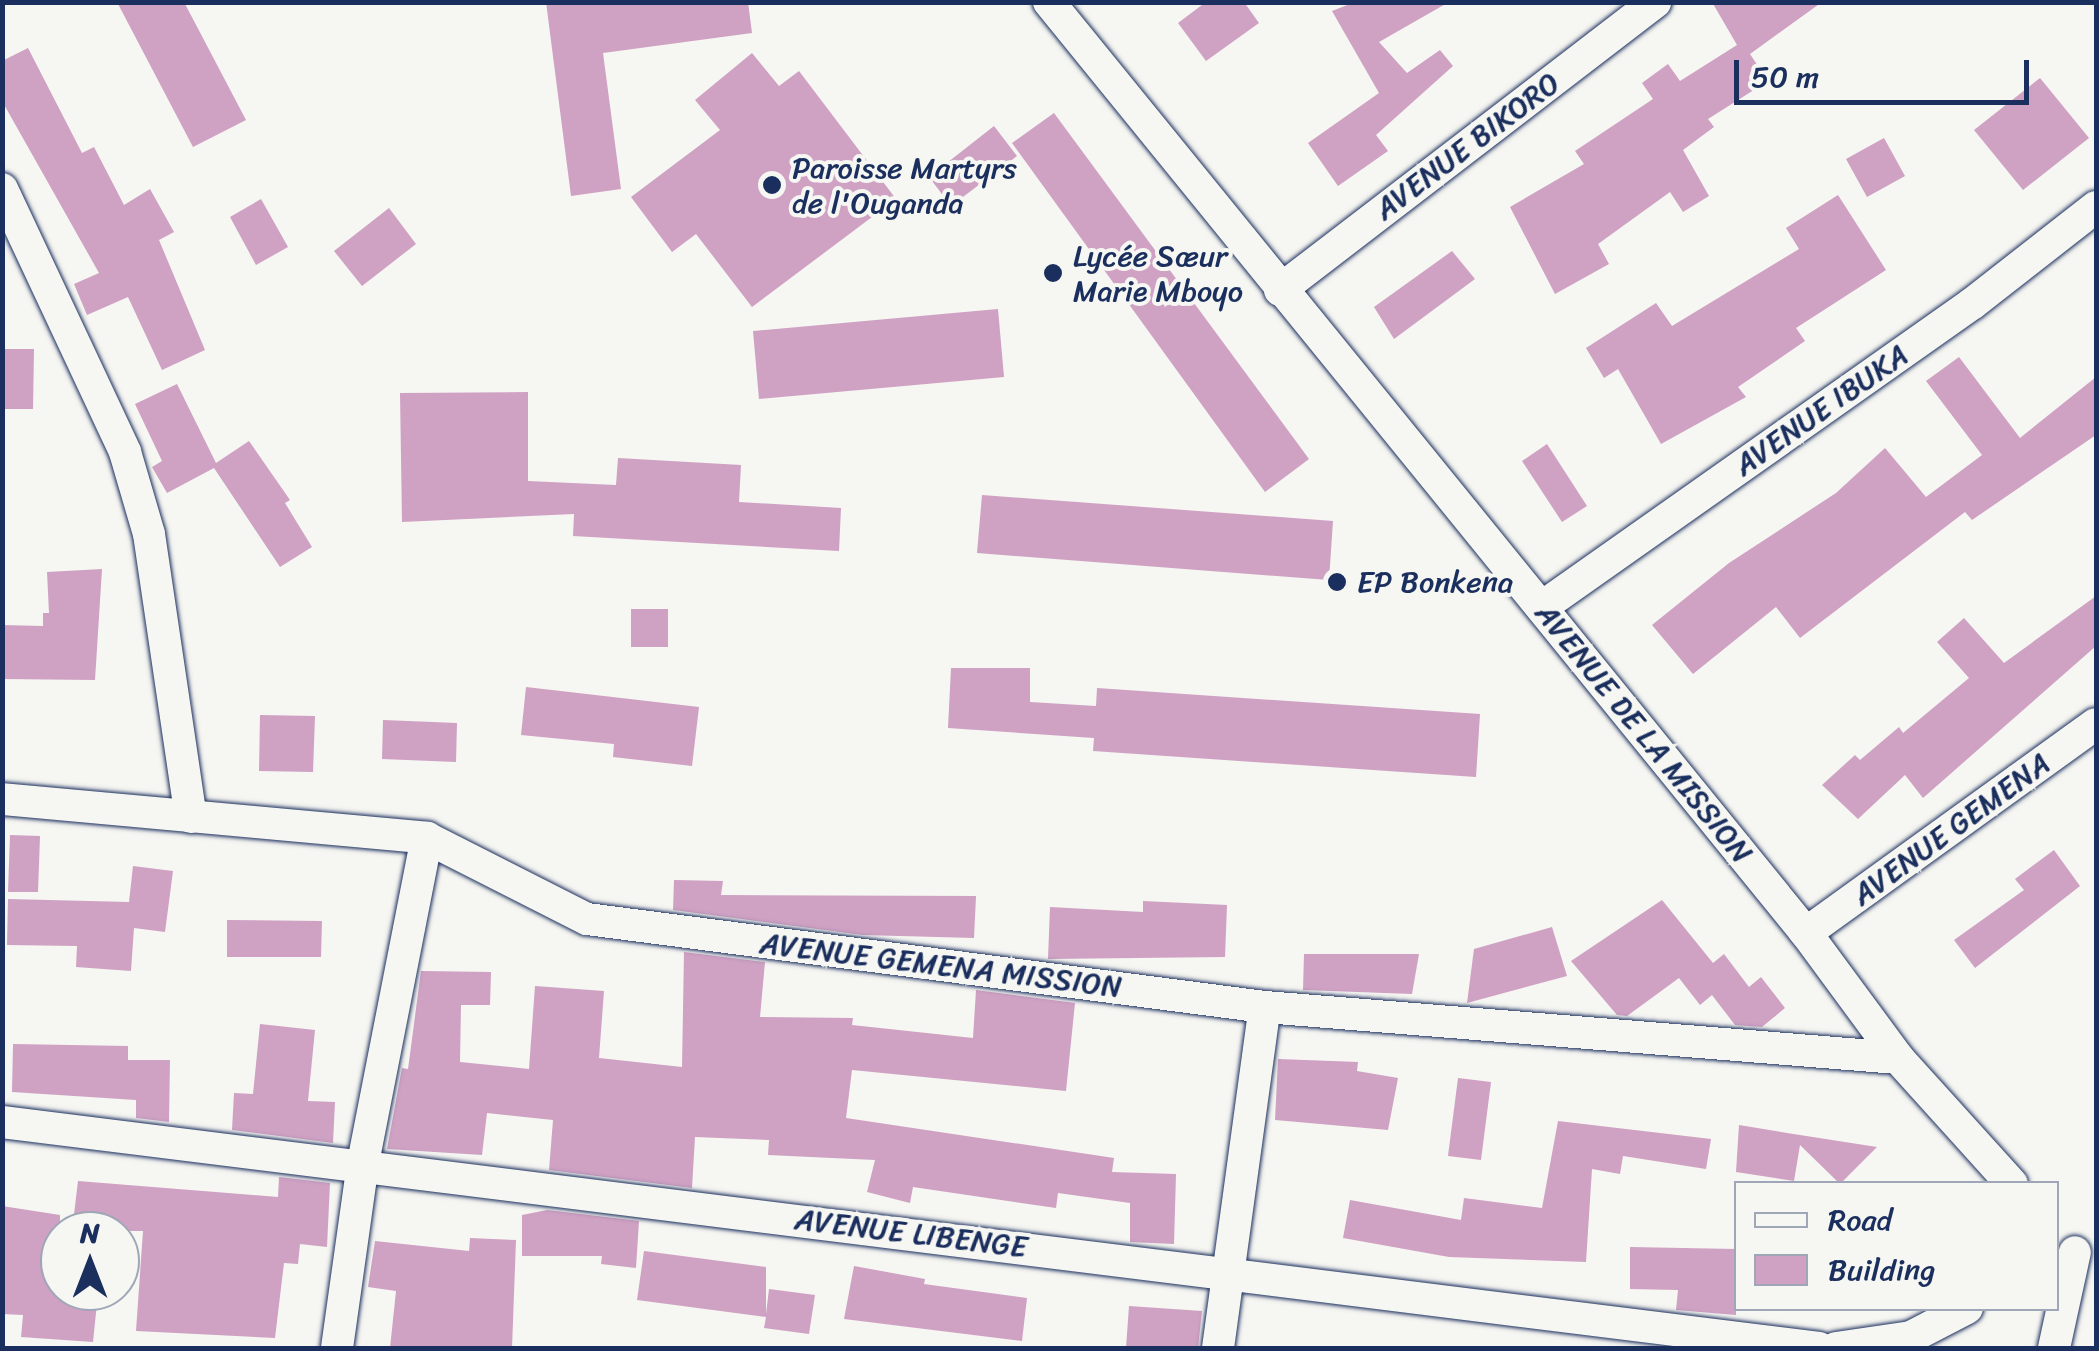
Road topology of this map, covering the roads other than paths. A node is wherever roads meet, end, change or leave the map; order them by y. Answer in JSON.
{"nodes":[{"id":1,"x":1049,"y":2,"type":"edge"},
{"id":2,"x":1655,"y":2,"type":"edge"},
{"id":3,"x":2,"y":189,"type":"edge"},
{"id":4,"x":2096,"y":207,"type":"edge"},
{"id":5,"x":1280,"y":290,"type":"junction"},
{"id":6,"x":1542,"y":607,"type":"junction"},
{"id":7,"x":2096,"y":724,"type":"edge"},
{"id":8,"x":2,"y":799,"type":"edge"},
{"id":9,"x":191,"y":817,"type":"junction"},
{"id":10,"x":427,"y":838,"type":"junction"},
{"id":11,"x":1806,"y":933,"type":"junction"},
{"id":12,"x":1264,"y":1008,"type":"junction"},
{"id":13,"x":1898,"y":1058,"type":"junction"},
{"id":14,"x":2,"y":1122,"type":"edge"},
{"id":15,"x":363,"y":1163,"type":"junction"},
{"id":16,"x":2009,"y":1181,"type":"edge"},
{"id":17,"x":2076,"y":1252,"type":"edge"},
{"id":18,"x":1228,"y":1273,"type":"junction"},
{"id":19,"x":1960,"y":1311,"type":"edge"},
{"id":20,"x":337,"y":1348,"type":"edge"},
{"id":21,"x":1218,"y":1348,"type":"edge"},
{"id":22,"x":1819,"y":1348,"type":"edge"},
{"id":23,"x":1836,"y":1348,"type":"edge"},
{"id":24,"x":2054,"y":1348,"type":"edge"}],
"edges":[{"from":1,"to":5,"type":"street","name":"AVENUE DE LA MISSION"},
{"from":2,"to":5,"type":"street","name":"AVENUE BIKORO"},
{"from":3,"to":9,"type":"street"},
{"from":4,"to":6,"type":"street","name":"AVENUE IBUKA"},
{"from":5,"to":6,"type":"street","name":"AVENUE DE LA MISSION"},
{"from":6,"to":11,"type":"street","name":"AVENUE DE LA MISSION"},
{"from":7,"to":11,"type":"street","name":"AVENUE GEMENA"},
{"from":8,"to":9,"type":"street","name":"AVENUE GEMENA MISSION"},
{"from":9,"to":10,"type":"street","name":"AVENUE GEMENA MISSION"},
{"from":10,"to":12,"type":"street","name":"AVENUE GEMENA MISSION"},
{"from":10,"to":15,"type":"street"},
{"from":11,"to":13,"type":"street","name":"AVENUE DE LA MISSION"},
{"from":12,"to":13,"type":"street","name":"AVENUE GEMENA MISSION"},
{"from":12,"to":18,"type":"street"},
{"from":13,"to":16,"type":"street","name":"AVENUE DE LA MISSION"},
{"from":14,"to":15,"type":"street","name":"AVENUE LIBENGE"},
{"from":15,"to":18,"type":"street","name":"AVENUE LIBENGE"},
{"from":15,"to":20,"type":"street"},
{"from":17,"to":24,"type":"street"},
{"from":18,"to":21,"type":"street"},
{"from":18,"to":22,"type":"street","name":"AVENUE LIBENGE"},
{"from":19,"to":23,"type":"street"}]}
